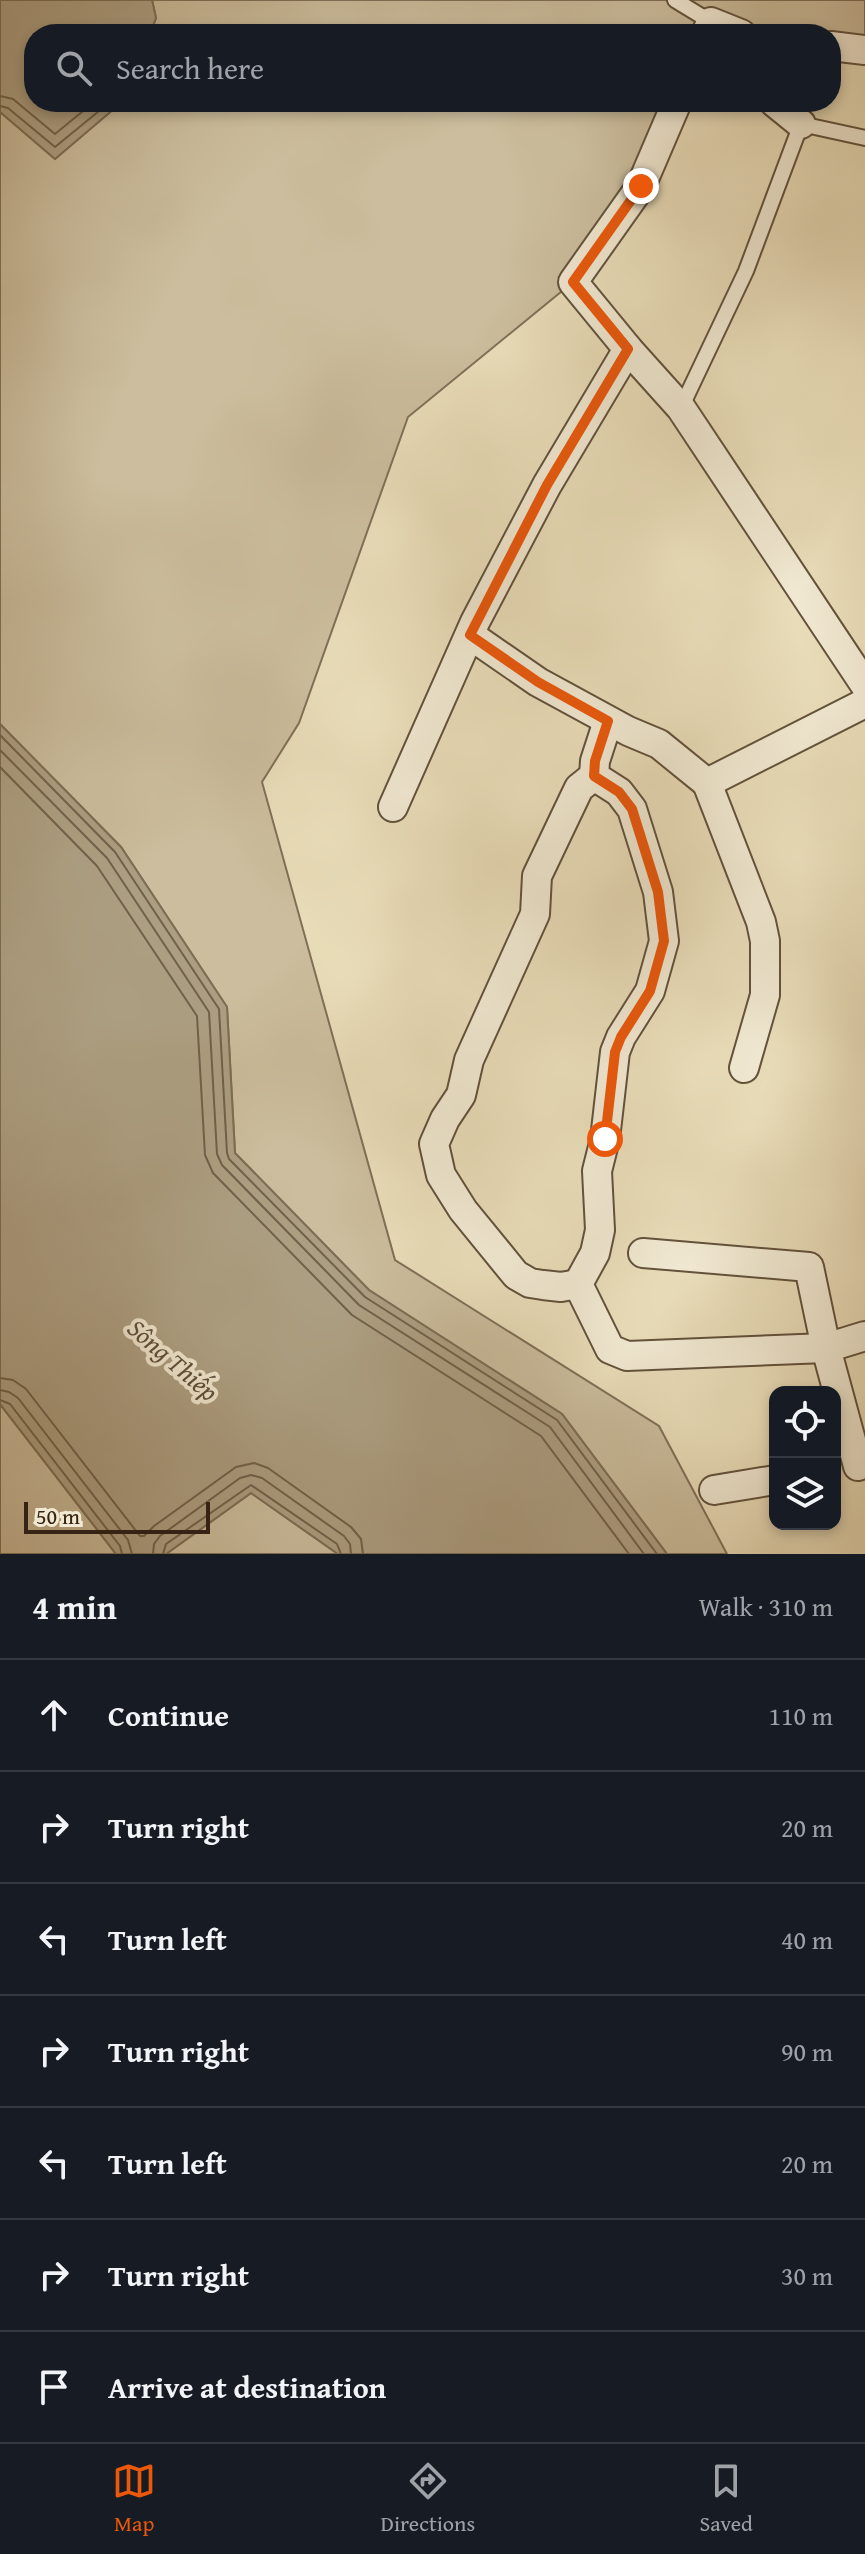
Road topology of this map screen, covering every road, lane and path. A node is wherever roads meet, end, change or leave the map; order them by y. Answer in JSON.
{"nodes":[{"id":1,"x":675,"y":0,"type":"edge"},
{"id":2,"x":711,"y":24,"type":"edge"},
{"id":3,"x":841,"y":47,"type":"edge"},
{"id":4,"x":865,"y":50,"type":"edge"},
{"id":5,"x":673,"y":112,"type":"edge"},
{"id":6,"x":786,"y":112,"type":"edge"},
{"id":7,"x":801,"y":124,"type":"junction"},
{"id":8,"x":865,"y":138,"type":"edge"},
{"id":9,"x":628,"y":349,"type":"junction"},
{"id":10,"x":681,"y":408,"type":"junction"},
{"id":11,"x":470,"y":635,"type":"junction"},
{"id":12,"x":862,"y":674,"type":"edge"},
{"id":13,"x":865,"y":703,"type":"edge"},
{"id":14,"x":608,"y":721,"type":"junction"},
{"id":15,"x":594,"y":776,"type":"junction"},
{"id":16,"x":707,"y":783,"type":"junction"},
{"id":17,"x":393,"y":807,"type":"dead end"},
{"id":18,"x":744,"y":1068,"type":"dead end"},
{"id":19,"x":643,"y":1253,"type":"dead end"},
{"id":20,"x":578,"y":1284,"type":"junction"},
{"id":21,"x":865,"y":1336,"type":"edge"},
{"id":22,"x":826,"y":1348,"type":"junction"},
{"id":23,"x":853,"y":1467,"type":"edge"},
{"id":24,"x":769,"y":1481,"type":"edge"},
{"id":25,"x":714,"y":1490,"type":"dead end"}],
"edges":[{"from":1,"to":2,"type":"lane"},
{"from":3,"to":4,"type":"street"},
{"from":5,"to":9,"type":"street"},
{"from":6,"to":7,"type":"street"},
{"from":7,"to":8,"type":"lane"},
{"from":7,"to":10,"type":"lane"},
{"from":9,"to":10,"type":"street"},
{"from":9,"to":11,"type":"street"},
{"from":10,"to":12,"type":"street"},
{"from":11,"to":14,"type":"street"},
{"from":11,"to":17,"type":"street"},
{"from":13,"to":16,"type":"street"},
{"from":14,"to":15,"type":"street"},
{"from":14,"to":16,"type":"street"},
{"from":15,"to":20,"type":"street"},
{"from":15,"to":20,"type":"street"},
{"from":16,"to":18,"type":"street"},
{"from":19,"to":22,"type":"street"},
{"from":20,"to":22,"type":"street"},
{"from":21,"to":22,"type":"street"},
{"from":22,"to":23,"type":"street"},
{"from":24,"to":25,"type":"street"}]}
